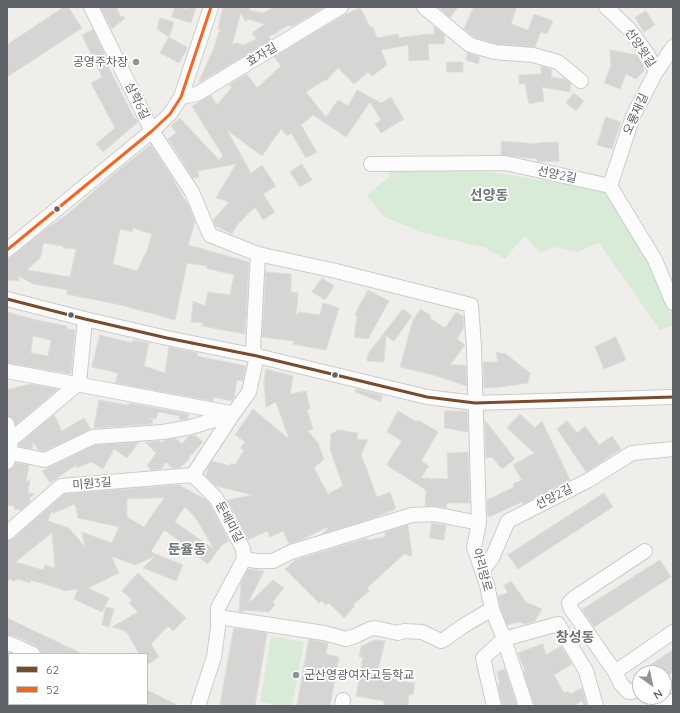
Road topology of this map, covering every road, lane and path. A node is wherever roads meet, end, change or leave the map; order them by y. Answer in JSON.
{"nodes":[{"id":1,"x":91,"y":7,"type":"edge"},
{"id":2,"x":211,"y":7,"type":"edge"},
{"id":3,"x":341,"y":7,"type":"edge"},
{"id":4,"x":424,"y":7,"type":"edge"},
{"id":5,"x":606,"y":7,"type":"edge"},
{"id":6,"x":673,"y":47,"type":"edge"},
{"id":7,"x":656,"y":72,"type":"junction"},
{"id":8,"x":581,"y":81,"type":"dead end"},
{"id":9,"x":181,"y":97,"type":"junction"},
{"id":10,"x":152,"y":131,"type":"junction"},
{"id":11,"x":370,"y":164,"type":"dead end"},
{"id":12,"x":610,"y":186,"type":"junction"},
{"id":13,"x":7,"y":250,"type":"edge"},
{"id":14,"x":258,"y":254,"type":"junction"},
{"id":15,"x":7,"y":299,"type":"edge"},
{"id":16,"x":673,"y":303,"type":"edge"},
{"id":17,"x":85,"y":319,"type":"junction"},
{"id":18,"x":257,"y":356,"type":"junction"},
{"id":19,"x":7,"y":371,"type":"edge"},
{"id":20,"x":78,"y":384,"type":"junction"},
{"id":21,"x":673,"y":397,"type":"edge"},
{"id":22,"x":475,"y":404,"type":"junction"},
{"id":23,"x":233,"y":414,"type":"junction"},
{"id":24,"x":7,"y":424,"type":"edge"},
{"id":25,"x":673,"y":449,"type":"edge"},
{"id":26,"x":9,"y":450,"type":"edge"},
{"id":27,"x":193,"y":475,"type":"junction"},
{"id":28,"x":479,"y":523,"type":"junction"},
{"id":29,"x":7,"y":533,"type":"edge"},
{"id":30,"x":645,"y":550,"type":"dead end"},
{"id":31,"x":244,"y":559,"type":"junction"},
{"id":32,"x":483,"y":570,"type":"junction"},
{"id":33,"x":492,"y":609,"type":"junction"},
{"id":34,"x":218,"y":617,"type":"junction"},
{"id":35,"x":673,"y":632,"type":"edge"},
{"id":36,"x":504,"y":639,"type":"junction"},
{"id":37,"x":7,"y":643,"type":"edge"},
{"id":38,"x":31,"y":653,"type":"edge"},
{"id":39,"x":615,"y":672,"type":"junction"},
{"id":40,"x":632,"y":692,"type":"edge"},
{"id":41,"x":673,"y":701,"type":"edge"},
{"id":42,"x":198,"y":706,"type":"edge"},
{"id":43,"x":494,"y":706,"type":"edge"},
{"id":44,"x":526,"y":706,"type":"edge"},
{"id":45,"x":596,"y":706,"type":"edge"},
{"id":46,"x":654,"y":706,"type":"edge"}],
"edges":[{"from":1,"to":10,"type":"street","name":"삼학6길"},
{"from":2,"to":9,"type":"street"},
{"from":3,"to":9,"type":"street","name":"효자길"},
{"from":4,"to":8,"type":"street"},
{"from":5,"to":7,"type":"street","name":"선양윗길"},
{"from":6,"to":7,"type":"street","name":"오룡재길"},
{"from":7,"to":12,"type":"street","name":"오룡재길"},
{"from":9,"to":10,"type":"street"},
{"from":10,"to":13,"type":"street"},
{"from":10,"to":14,"type":"street","name":"삼학6길"},
{"from":11,"to":12,"type":"street","name":"선양2길"},
{"from":12,"to":16,"type":"street"},
{"from":14,"to":18,"type":"street"},
{"from":14,"to":22,"type":"street","name":"아리랑로"},
{"from":15,"to":17,"type":"street"},
{"from":17,"to":18,"type":"street"},
{"from":17,"to":20,"type":"street"},
{"from":18,"to":22,"type":"street"},
{"from":18,"to":23,"type":"street"},
{"from":19,"to":20,"type":"street"},
{"from":20,"to":23,"type":"street"},
{"from":20,"to":26,"type":"street"},
{"from":21,"to":22,"type":"street"},
{"from":22,"to":28,"type":"street","name":"아리랑로"},
{"from":23,"to":26,"type":"street"},
{"from":23,"to":27,"type":"street"},
{"from":24,"to":26,"type":"street"},
{"from":25,"to":32,"type":"street","name":"선양2길"},
{"from":27,"to":29,"type":"street","name":"미원3길"},
{"from":27,"to":31,"type":"street","name":"둔배미길"},
{"from":28,"to":31,"type":"street"},
{"from":28,"to":32,"type":"street","name":"아리랑로"},
{"from":30,"to":39,"type":"street"},
{"from":31,"to":34,"type":"street","name":"둔배미길"},
{"from":32,"to":33,"type":"street","name":"아리랑로"},
{"from":33,"to":34,"type":"street"},
{"from":33,"to":36,"type":"street","name":"아리랑로"},
{"from":34,"to":42,"type":"street","name":"둔배미길"},
{"from":35,"to":39,"type":"street"},
{"from":36,"to":43,"type":"street"},
{"from":36,"to":44,"type":"street","name":"아리랑로"},
{"from":36,"to":45,"type":"street"},
{"from":37,"to":38,"type":"street"},
{"from":39,"to":40,"type":"street"},
{"from":41,"to":46,"type":"street"}]}
